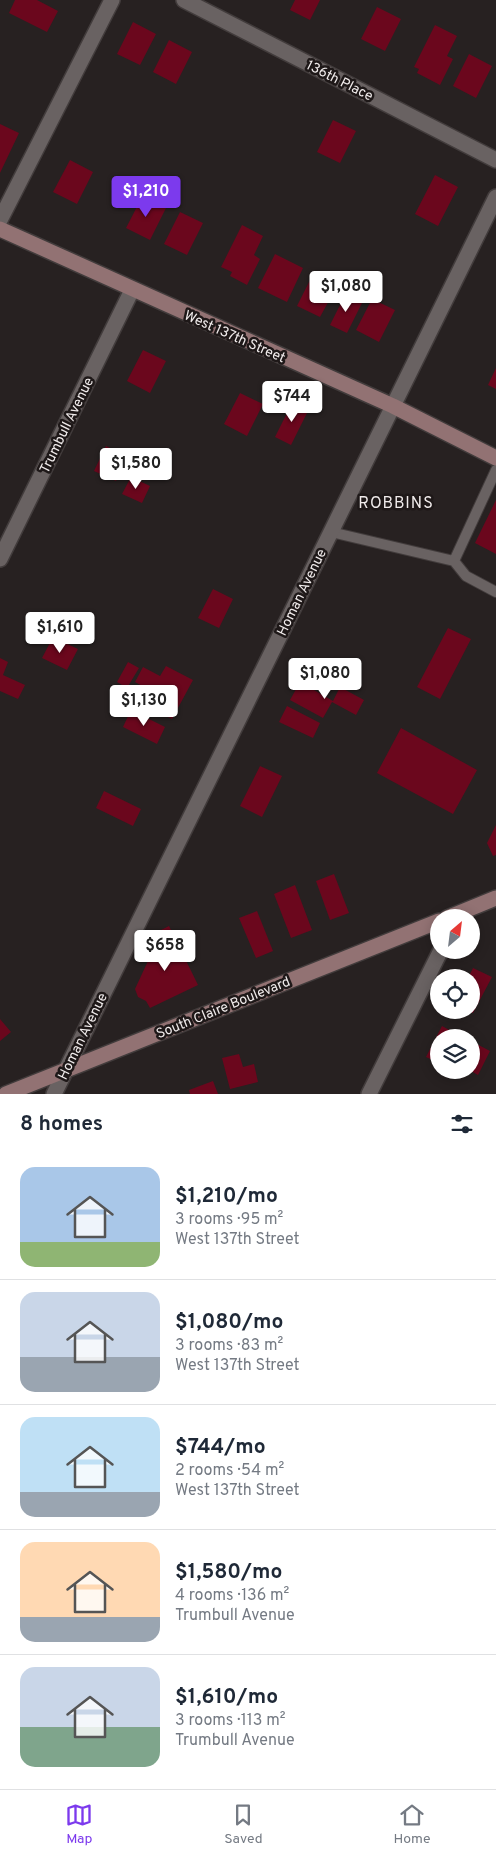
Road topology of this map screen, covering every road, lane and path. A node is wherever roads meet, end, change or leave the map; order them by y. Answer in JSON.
{"nodes":[{"id":1,"x":112,"y":0,"type":"edge"},
{"id":2,"x":184,"y":0,"type":"edge"},
{"id":3,"x":496,"y":160,"type":"edge"},
{"id":4,"x":496,"y":197,"type":"edge"},
{"id":5,"x":0,"y":220,"type":"edge"},
{"id":6,"x":0,"y":229,"type":"edge"},
{"id":7,"x":132,"y":290,"type":"junction"},
{"id":8,"x":393,"y":406,"type":"junction"},
{"id":9,"x":496,"y":458,"type":"edge"},
{"id":10,"x":496,"y":470,"type":"edge"},
{"id":11,"x":331,"y":532,"type":"junction"},
{"id":12,"x":0,"y":560,"type":"edge"},
{"id":13,"x":454,"y":561,"type":"junction"},
{"id":14,"x":496,"y":592,"type":"edge"},
{"id":15,"x":496,"y":898,"type":"edge"},
{"id":16,"x":471,"y":909,"type":"edge"},
{"id":17,"x":430,"y":925,"type":"edge"},
{"id":18,"x":437,"y":959,"type":"edge"},
{"id":19,"x":66,"y":1070,"type":"junction"},
{"id":20,"x":6,"y":1094,"type":"edge"},
{"id":21,"x":54,"y":1094,"type":"edge"},
{"id":22,"x":369,"y":1094,"type":"edge"}],
"edges":[{"from":1,"to":5,"type":"street"},
{"from":2,"to":3,"type":"street","name":"136th Place"},
{"from":4,"to":8,"type":"street","name":"Homan Avenue"},
{"from":6,"to":7,"type":"main road","name":"West 137th Street"},
{"from":7,"to":8,"type":"main road","name":"West 137th Street"},
{"from":7,"to":12,"type":"street","name":"Trumbull Avenue"},
{"from":8,"to":9,"type":"main road","name":"West 137th Street"},
{"from":8,"to":11,"type":"street","name":"Homan Avenue"},
{"from":10,"to":13,"type":"lane"},
{"from":11,"to":13,"type":"lane"},
{"from":11,"to":19,"type":"street","name":"Homan Avenue"},
{"from":13,"to":14,"type":"lane"},
{"from":15,"to":16,"type":"main road"},
{"from":17,"to":19,"type":"main road","name":"South Claire Boulevard"},
{"from":18,"to":22,"type":"street"},
{"from":19,"to":20,"type":"main road","name":"South Claire Boulevard"},
{"from":19,"to":21,"type":"street","name":"Homan Avenue"}]}
